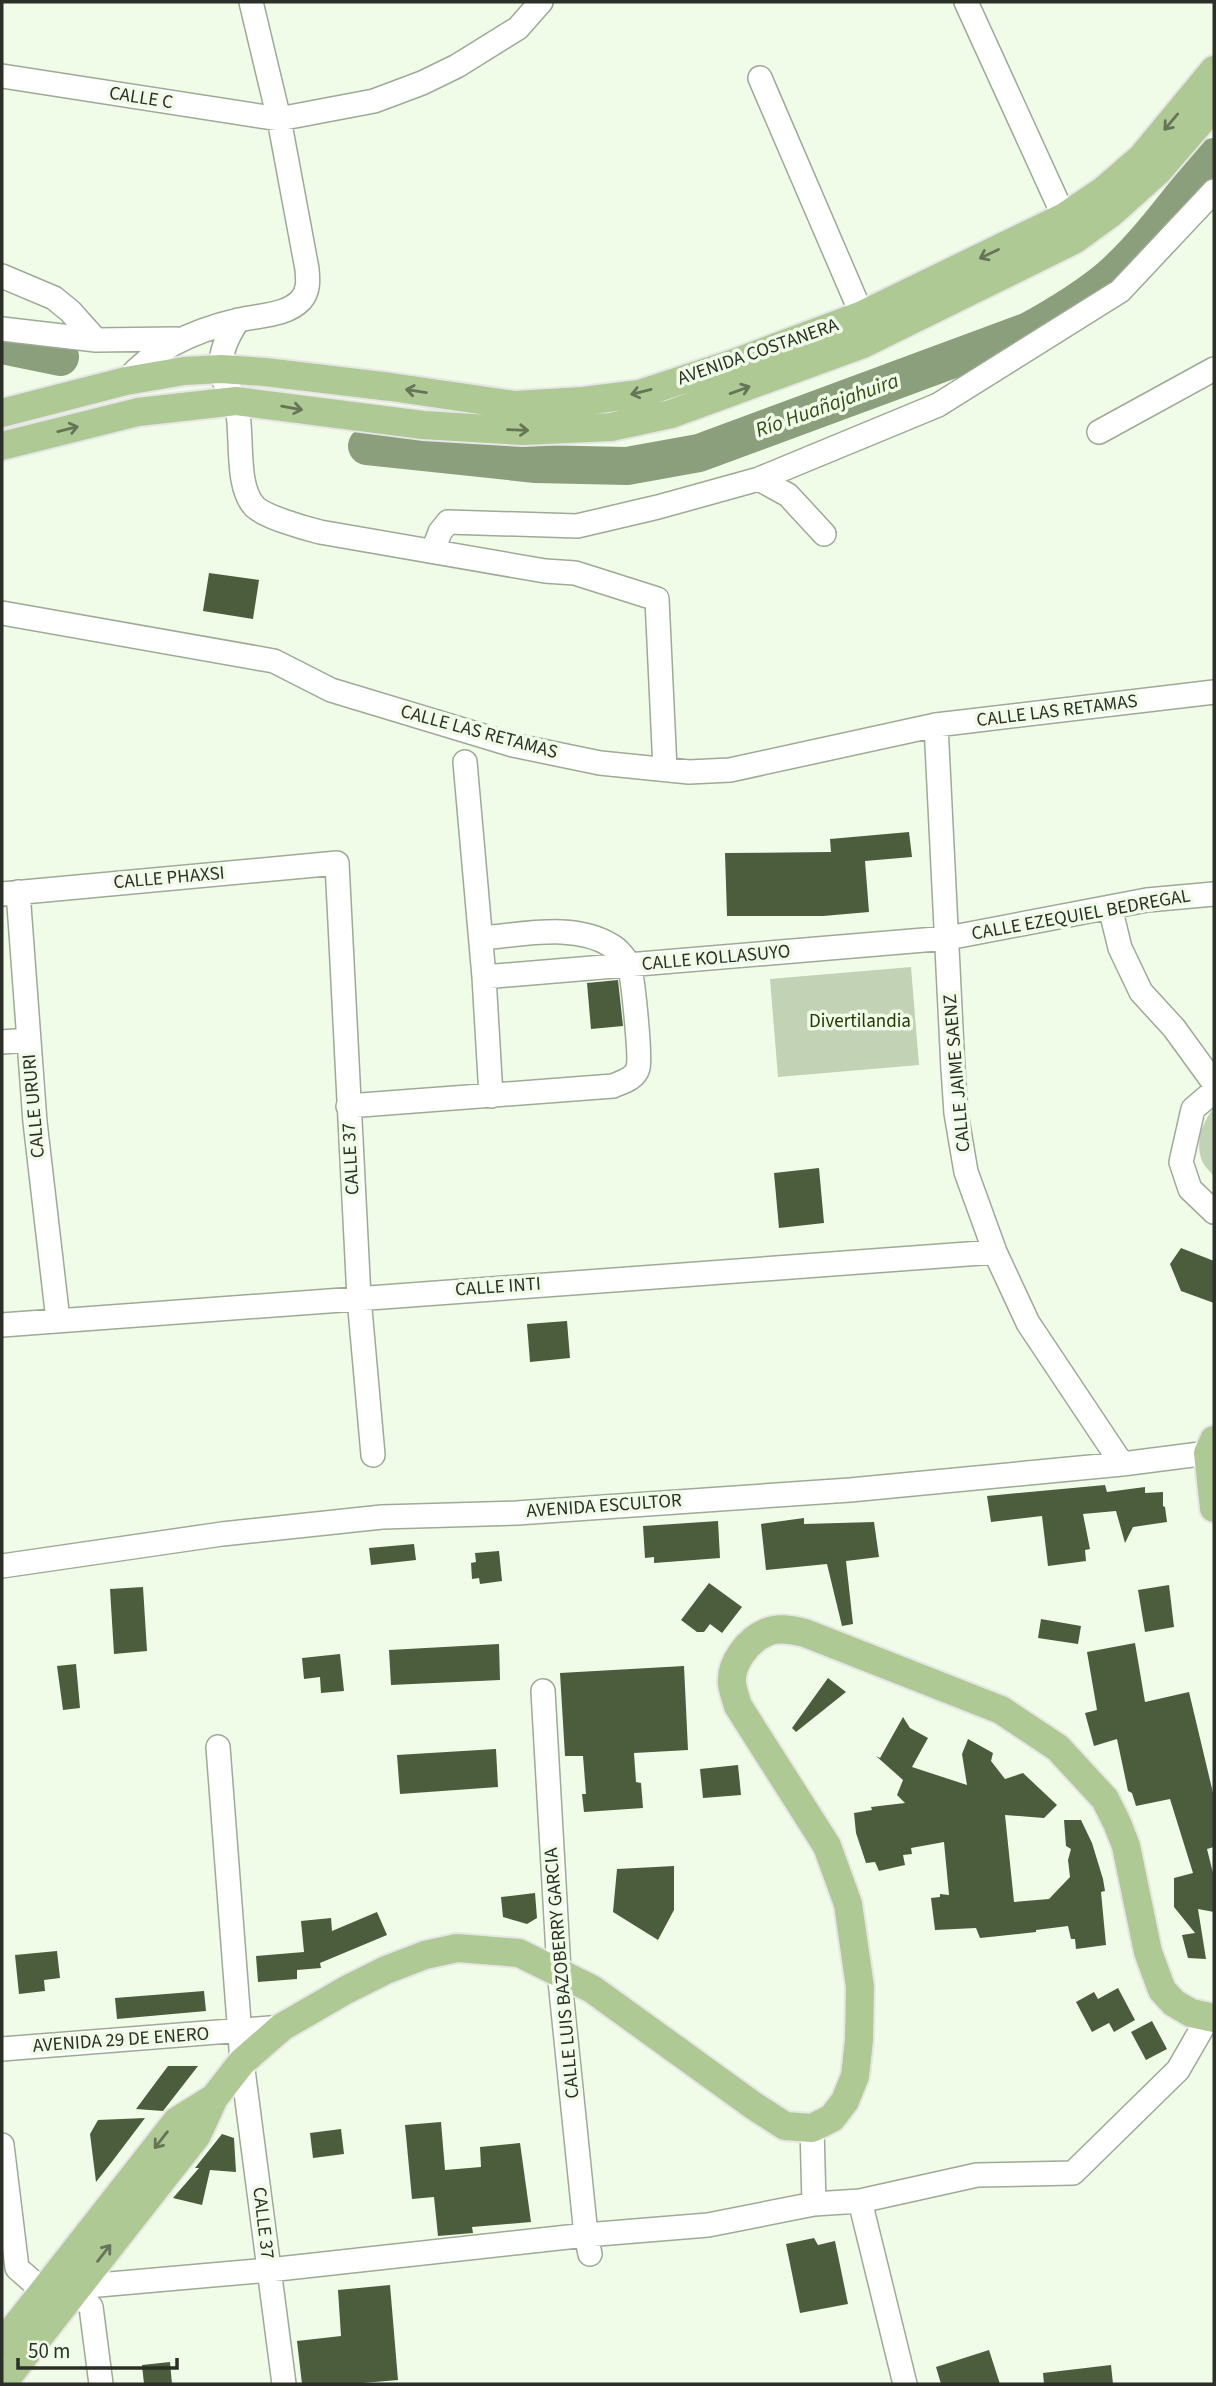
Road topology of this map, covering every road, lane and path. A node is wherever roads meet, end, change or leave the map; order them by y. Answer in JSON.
{"nodes":[{"id":1,"x":251,"y":2,"type":"edge"},
{"id":2,"x":541,"y":2,"type":"edge"},
{"id":3,"x":966,"y":2,"type":"edge"},
{"id":4,"x":1214,"y":69,"type":"edge"},
{"id":5,"x":2,"y":76,"type":"edge"},
{"id":6,"x":760,"y":78,"type":"dead end"},
{"id":7,"x":1214,"y":106,"type":"edge"},
{"id":8,"x":279,"y":119,"type":"junction"},
{"id":9,"x":1214,"y":191,"type":"edge"},
{"id":10,"x":1069,"y":229,"type":"junction"},
{"id":11,"x":2,"y":276,"type":"edge"},
{"id":12,"x":862,"y":315,"type":"junction"},
{"id":13,"x":238,"y":320,"type":"junction"},
{"id":14,"x":2,"y":329,"type":"edge"},
{"id":15,"x":179,"y":339,"type":"junction"},
{"id":16,"x":96,"y":340,"type":"junction"},
{"id":17,"x":221,"y":369,"type":"junction"},
{"id":18,"x":1214,"y":369,"type":"edge"},
{"id":19,"x":126,"y":381,"type":"junction"},
{"id":20,"x":236,"y":401,"type":"junction"},
{"id":21,"x":2,"y":413,"type":"edge"},
{"id":22,"x":1099,"y":432,"type":"dead end"},
{"id":23,"x":2,"y":446,"type":"edge"},
{"id":24,"x":759,"y":479,"type":"junction"},
{"id":25,"x":824,"y":534,"type":"dead end"},
{"id":26,"x":433,"y":551,"type":"junction"},
{"id":27,"x":2,"y":613,"type":"edge"},
{"id":28,"x":1214,"y":692,"type":"edge"},
{"id":29,"x":936,"y":725,"type":"junction"},
{"id":30,"x":465,"y":762,"type":"dead end"},
{"id":31,"x":665,"y":769,"type":"junction"},
{"id":32,"x":337,"y":863,"type":"joint"},
{"id":33,"x":10,"y":893,"type":"edge"},
{"id":34,"x":1214,"y":894,"type":"edge"},
{"id":35,"x":1110,"y":906,"type":"junction"},
{"id":36,"x":481,"y":938,"type":"junction"},
{"id":37,"x":948,"y":938,"type":"junction"},
{"id":38,"x":629,"y":965,"type":"junction"},
{"id":39,"x":484,"y":977,"type":"junction"},
{"id":40,"x":28,"y":1040,"type":"junction"},
{"id":41,"x":2,"y":1042,"type":"edge"},
{"id":42,"x":1214,"y":1083,"type":"edge"},
{"id":43,"x":1214,"y":1091,"type":"edge"},
{"id":44,"x":491,"y":1096,"type":"junction"},
{"id":45,"x":348,"y":1106,"type":"junction"},
{"id":46,"x":1214,"y":1212,"type":"edge"},
{"id":47,"x":995,"y":1252,"type":"junction"},
{"id":48,"x":359,"y":1297,"type":"junction"},
{"id":49,"x":58,"y":1320,"type":"junction"},
{"id":50,"x":2,"y":1325,"type":"edge"},
{"id":51,"x":1211,"y":1446,"type":"edge"},
{"id":52,"x":373,"y":1455,"type":"dead end"},
{"id":53,"x":1122,"y":1464,"type":"junction"},
{"id":54,"x":1214,"y":1508,"type":"edge"},
{"id":55,"x":2,"y":1566,"type":"edge"},
{"id":56,"x":542,"y":1691,"type":"dead end"},
{"id":57,"x":218,"y":1747,"type":"dead end"},
{"id":58,"x":559,"y":1971,"type":"junction"},
{"id":59,"x":1211,"y":2018,"type":"edge"},
{"id":60,"x":282,"y":2027,"type":"junction"},
{"id":61,"x":240,"y":2031,"type":"junction"},
{"id":62,"x":2,"y":2049,"type":"edge"},
{"id":63,"x":242,"y":2062,"type":"junction"},
{"id":64,"x":214,"y":2098,"type":"junction"},
{"id":65,"x":812,"y":2128,"type":"junction"},
{"id":66,"x":2,"y":2144,"type":"edge"},
{"id":67,"x":860,"y":2201,"type":"junction"},
{"id":68,"x":814,"y":2204,"type":"junction"},
{"id":69,"x":588,"y":2244,"type":"junction"},
{"id":70,"x":269,"y":2270,"type":"junction"},
{"id":71,"x":75,"y":2289,"type":"junction"},
{"id":72,"x":42,"y":2290,"type":"junction"},
{"id":73,"x":2,"y":2344,"type":"edge"},
{"id":74,"x":2,"y":2384,"type":"edge"},
{"id":75,"x":101,"y":2384,"type":"edge"},
{"id":76,"x":284,"y":2384,"type":"edge"},
{"id":77,"x":905,"y":2384,"type":"edge"}],
"edges":[{"from":1,"to":8,"type":"street","name":"AVENIDA COSTANERA"},
{"from":2,"to":8,"type":"street","name":"CALLE C"},
{"from":3,"to":10,"type":"street"},
{"from":4,"to":10,"type":"main road","name":"AVENIDA COSTANERA","one_way":true},
{"from":5,"to":8,"type":"street","name":"CALLE C"},
{"from":6,"to":12,"type":"street"},
{"from":7,"to":10,"type":"main road","name":"AVENIDA COSTANERA"},
{"from":8,"to":13,"type":"street","name":"AVENIDA COSTANERA"},
{"from":9,"to":24,"type":"street"},
{"from":10,"to":12,"type":"main road","name":"AVENIDA COSTANERA","one_way":true},
{"from":20,"to":10,"type":"main road","name":"AVENIDA COSTANERA","one_way":true},
{"from":11,"to":16,"type":"street"},
{"from":12,"to":17,"type":"main road","name":"AVENIDA COSTANERA","one_way":true},
{"from":13,"to":15,"type":"street","name":"AVENIDA COSTANERA"},
{"from":13,"to":17,"type":"street"},
{"from":14,"to":16,"type":"street"},
{"from":15,"to":16,"type":"street"},
{"from":15,"to":19,"type":"street","name":"AVENIDA COSTANERA"},
{"from":17,"to":19,"type":"main road","name":"AVENIDA COSTANERA"},
{"from":17,"to":20,"type":"street"},
{"from":18,"to":22,"type":"street"},
{"from":19,"to":21,"type":"main road","name":"AVENIDA COSTANERA"},
{"from":23,"to":20,"type":"main road","name":"AVENIDA COSTANERA","one_way":true},
{"from":20,"to":26,"type":"street"},
{"from":24,"to":25,"type":"street"},
{"from":24,"to":26,"type":"street"},
{"from":26,"to":31,"type":"street"},
{"from":27,"to":31,"type":"street","name":"CALLE LAS RETAMAS"},
{"from":28,"to":29,"type":"street","name":"CALLE LAS RETAMAS"},
{"from":29,"to":31,"type":"street","name":"CALLE LAS RETAMAS"},
{"from":29,"to":37,"type":"street","name":"CALLE JAIME SAENZ"},
{"from":30,"to":36,"type":"street"},
{"from":32,"to":33,"type":"street","name":"CALLE PHAXSI"},
{"from":32,"to":45,"type":"street","name":"CALLE 37"},
{"from":33,"to":40,"type":"street","name":"CALLE URURI"},
{"from":34,"to":35,"type":"street","name":"CALLE EZEQUIEL BEDREGAL"},
{"from":35,"to":37,"type":"street","name":"CALLE EZEQUIEL BEDREGAL"},
{"from":35,"to":42,"type":"street"},
{"from":36,"to":38,"type":"street"},
{"from":36,"to":39,"type":"street"},
{"from":37,"to":38,"type":"street","name":"CALLE KOLLASUYO"},
{"from":37,"to":47,"type":"street","name":"CALLE JAIME SAENZ"},
{"from":38,"to":39,"type":"street","name":"CALLE KOLLASUYO"},
{"from":38,"to":44,"type":"street"},
{"from":39,"to":44,"type":"street"},
{"from":40,"to":41,"type":"street"},
{"from":40,"to":49,"type":"street","name":"CALLE URURI"},
{"from":43,"to":46,"type":"street"},
{"from":44,"to":45,"type":"street"},
{"from":45,"to":48,"type":"street","name":"CALLE 37"},
{"from":47,"to":48,"type":"street","name":"CALLE INTI"},
{"from":47,"to":53,"type":"street","name":"CALLE JAIME SAENZ"},
{"from":48,"to":49,"type":"street","name":"CALLE INTI"},
{"from":48,"to":52,"type":"street","name":"CALLE 37"},
{"from":49,"to":50,"type":"street","name":"CALLE INTI"},
{"from":51,"to":53,"type":"street","name":"AVENIDA ESCULTOR"},
{"from":51,"to":54,"type":"main road"},
{"from":53,"to":55,"type":"street","name":"AVENIDA ESCULTOR"},
{"from":56,"to":58,"type":"street","name":"CALLE LUIS BAZOBERRY GARCIA"},
{"from":57,"to":61,"type":"street"},
{"from":58,"to":60,"type":"main road"},
{"from":58,"to":65,"type":"main road"},
{"from":58,"to":69,"type":"street","name":"CALLE LUIS BAZOBERRY GARCIA"},
{"from":59,"to":65,"type":"main road"},
{"from":59,"to":67,"type":"street"},
{"from":60,"to":61,"type":"street","name":"AVENIDA 29 DE ENERO"},
{"from":60,"to":63,"type":"main road"},
{"from":61,"to":62,"type":"street","name":"AVENIDA 29 DE ENERO"},
{"from":61,"to":63,"type":"street","name":"CALLE 37"},
{"from":63,"to":64,"type":"main road"},
{"from":63,"to":70,"type":"street","name":"CALLE 37"},
{"from":71,"to":64,"type":"main road","one_way":true},
{"from":64,"to":72,"type":"main road","one_way":true},
{"from":65,"to":68,"type":"street"},
{"from":66,"to":72,"type":"street"},
{"from":67,"to":68,"type":"street"},
{"from":67,"to":77,"type":"street"},
{"from":68,"to":69,"type":"street"},
{"from":69,"to":70,"type":"street"},
{"from":70,"to":71,"type":"street"},
{"from":70,"to":76,"type":"street","name":"CALLE 37"},
{"from":71,"to":72,"type":"street"},
{"from":71,"to":74,"type":"main road"},
{"from":71,"to":75,"type":"street"},
{"from":72,"to":73,"type":"main road"}]}
